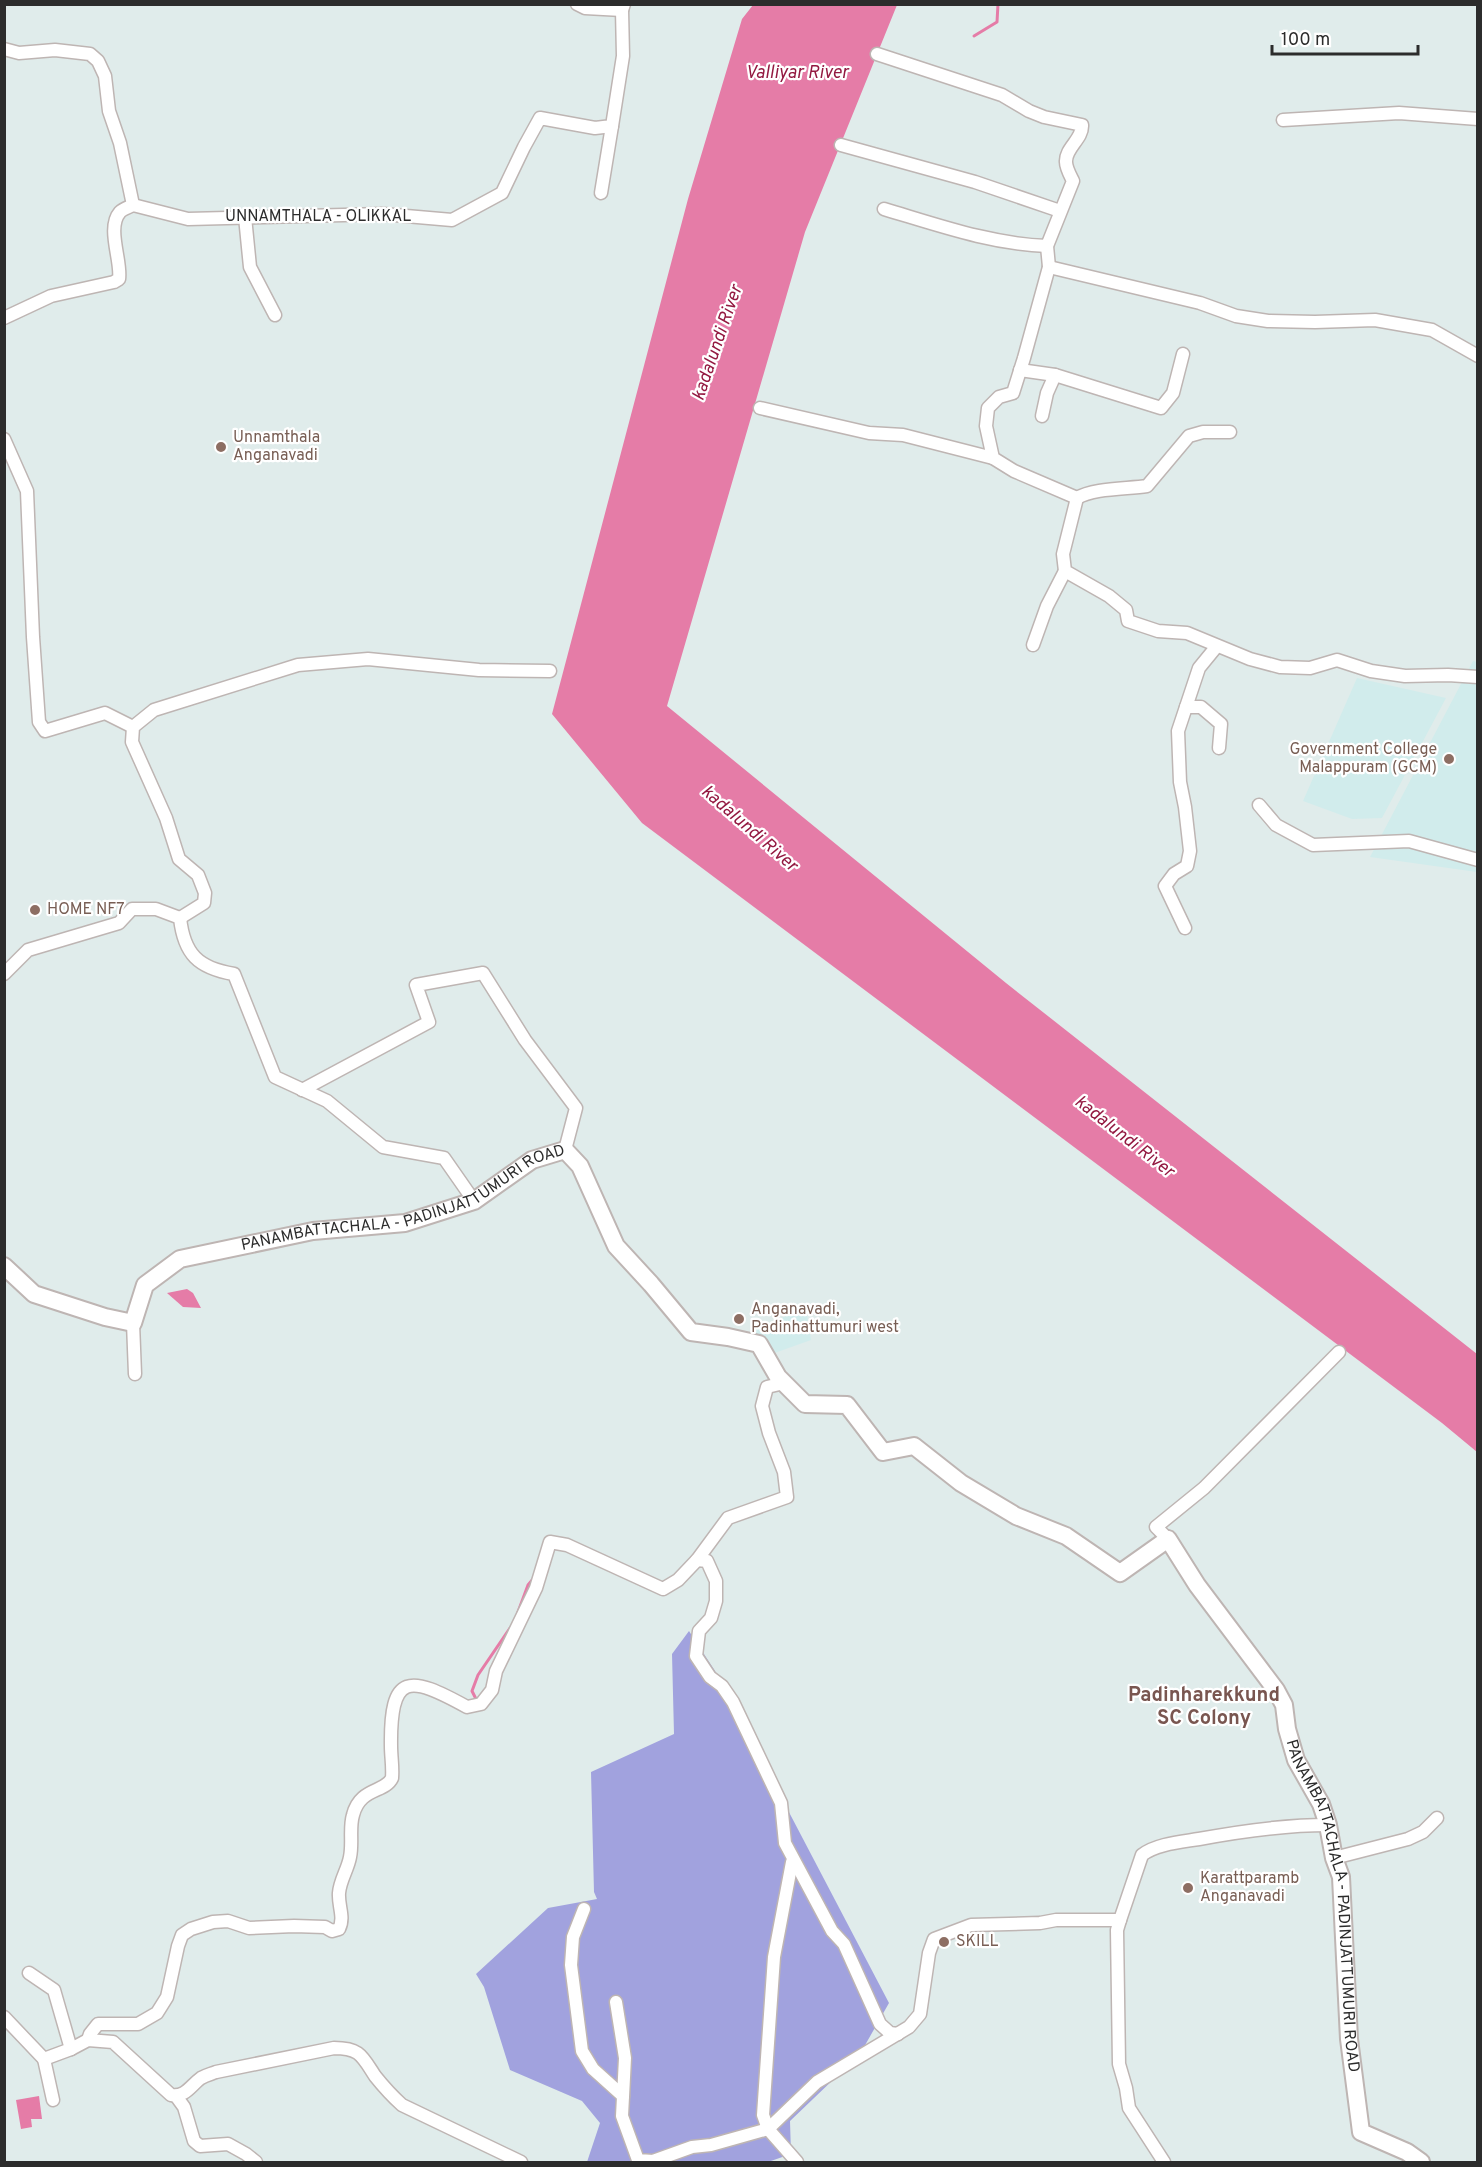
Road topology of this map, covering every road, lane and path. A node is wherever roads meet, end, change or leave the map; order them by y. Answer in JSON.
{"nodes":[{"id":1,"x":577,"y":4,"type":"edge"},
{"id":2,"x":623,"y":7,"type":"edge"},
{"id":3,"x":4,"y":49,"type":"edge"},
{"id":4,"x":877,"y":54,"type":"dead end"},
{"id":5,"x":1478,"y":119,"type":"edge"},
{"id":6,"x":1283,"y":120,"type":"dead end"},
{"id":7,"x":612,"y":126,"type":"junction"},
{"id":8,"x":841,"y":145,"type":"dead end"},
{"id":9,"x":601,"y":193,"type":"dead end"},
{"id":10,"x":133,"y":205,"type":"junction"},
{"id":11,"x":884,"y":209,"type":"dead end"},
{"id":12,"x":1060,"y":211,"type":"junction"},
{"id":13,"x":245,"y":217,"type":"junction"},
{"id":14,"x":1047,"y":246,"type":"junction"},
{"id":15,"x":1048,"y":267,"type":"junction"},
{"id":16,"x":276,"y":315,"type":"dead end"},
{"id":17,"x":4,"y":318,"type":"edge"},
{"id":18,"x":1184,"y":354,"type":"dead end"},
{"id":19,"x":1478,"y":356,"type":"edge"},
{"id":20,"x":1020,"y":370,"type":"junction"},
{"id":21,"x":1054,"y":375,"type":"junction"},
{"id":22,"x":760,"y":408,"type":"dead end"},
{"id":23,"x":1042,"y":416,"type":"dead end"},
{"id":24,"x":1230,"y":432,"type":"dead end"},
{"id":25,"x":4,"y":439,"type":"edge"},
{"id":26,"x":993,"y":458,"type":"junction"},
{"id":27,"x":1077,"y":498,"type":"junction"},
{"id":28,"x":1065,"y":571,"type":"junction"},
{"id":29,"x":1034,"y":645,"type":"dead end"},
{"id":30,"x":1217,"y":646,"type":"junction"},
{"id":31,"x":550,"y":671,"type":"dead end"},
{"id":32,"x":1478,"y":677,"type":"edge"},
{"id":33,"x":1186,"y":707,"type":"junction"},
{"id":34,"x":133,"y":727,"type":"junction"},
{"id":35,"x":1219,"y":748,"type":"dead end"},
{"id":36,"x":1258,"y":804,"type":"dead end"},
{"id":37,"x":1478,"y":860,"type":"edge"},
{"id":38,"x":180,"y":918,"type":"junction"},
{"id":39,"x":1185,"y":928,"type":"dead end"},
{"id":40,"x":4,"y":974,"type":"edge"},
{"id":41,"x":302,"y":1090,"type":"junction"},
{"id":42,"x":565,"y":1150,"type":"junction"},
{"id":43,"x":474,"y":1201,"type":"junction"},
{"id":44,"x":4,"y":1266,"type":"edge"},
{"id":45,"x":133,"y":1323,"type":"junction"},
{"id":46,"x":1339,"y":1352,"type":"dead end"},
{"id":47,"x":135,"y":1374,"type":"dead end"},
{"id":48,"x":784,"y":1383,"type":"junction"},
{"id":49,"x":1168,"y":1539,"type":"junction"},
{"id":50,"x":697,"y":1560,"type":"junction"},
{"id":51,"x":1437,"y":1818,"type":"dead end"},
{"id":52,"x":1328,"y":1825,"type":"junction"},
{"id":53,"x":1334,"y":1858,"type":"junction"},
{"id":54,"x":796,"y":1866,"type":"junction"},
{"id":55,"x":584,"y":1909,"type":"dead end"},
{"id":56,"x":1120,"y":1920,"type":"junction"},
{"id":57,"x":29,"y":1973,"type":"dead end"},
{"id":58,"x":616,"y":2002,"type":"dead end"},
{"id":59,"x":4,"y":2017,"type":"edge"},
{"id":60,"x":898,"y":2034,"type":"junction"},
{"id":61,"x":88,"y":2040,"type":"junction"},
{"id":62,"x":71,"y":2049,"type":"junction"},
{"id":63,"x":44,"y":2059,"type":"junction"},
{"id":64,"x":176,"y":2096,"type":"junction"},
{"id":65,"x":623,"y":2096,"type":"junction"},
{"id":66,"x":53,"y":2100,"type":"dead end"},
{"id":67,"x":768,"y":2129,"type":"junction"},
{"id":68,"x":653,"y":2162,"type":"edge"},
{"id":69,"x":256,"y":2163,"type":"edge"},
{"id":70,"x":520,"y":2163,"type":"edge"},
{"id":71,"x":797,"y":2163,"type":"edge"},
{"id":72,"x":1164,"y":2163,"type":"edge"},
{"id":73,"x":1421,"y":2163,"type":"edge"}],
"edges":[{"from":1,"to":2,"type":"street"},
{"from":2,"to":7,"type":"street"},
{"from":3,"to":10,"type":"street"},
{"from":4,"to":12,"type":"street"},
{"from":5,"to":6,"type":"street"},
{"from":7,"to":9,"type":"street"},
{"from":7,"to":13,"type":"street","name":"UNNAMTHALA - OLIKKAL"},
{"from":8,"to":12,"type":"street"},
{"from":10,"to":13,"type":"street","name":"UNNAMTHALA - OLIKKAL"},
{"from":10,"to":17,"type":"street"},
{"from":11,"to":14,"type":"street"},
{"from":12,"to":14,"type":"street"},
{"from":13,"to":16,"type":"street"},
{"from":14,"to":15,"type":"street"},
{"from":15,"to":19,"type":"street"},
{"from":15,"to":20,"type":"street"},
{"from":18,"to":21,"type":"street"},
{"from":20,"to":21,"type":"street"},
{"from":20,"to":26,"type":"street"},
{"from":21,"to":23,"type":"street"},
{"from":22,"to":26,"type":"street"},
{"from":24,"to":27,"type":"street"},
{"from":25,"to":34,"type":"street"},
{"from":26,"to":27,"type":"street"},
{"from":27,"to":28,"type":"street"},
{"from":28,"to":29,"type":"street"},
{"from":28,"to":30,"type":"street"},
{"from":30,"to":32,"type":"street"},
{"from":30,"to":33,"type":"street"},
{"from":31,"to":34,"type":"street"},
{"from":33,"to":35,"type":"street"},
{"from":33,"to":39,"type":"street"},
{"from":34,"to":38,"type":"street"},
{"from":36,"to":37,"type":"street"},
{"from":38,"to":40,"type":"street"},
{"from":38,"to":41,"type":"street"},
{"from":41,"to":42,"type":"street"},
{"from":41,"to":43,"type":"street"},
{"from":42,"to":43,"type":"main road","name":"PANAMBATTACHALA - PADINJATTUMURI ROAD"},
{"from":42,"to":48,"type":"main road","name":"PANAMBATTACHALA - PADINJATTUMURI ROAD"},
{"from":43,"to":45,"type":"main road","name":"PANAMBATTACHALA - PADINJATTUMURI ROAD"},
{"from":44,"to":45,"type":"main road"},
{"from":45,"to":47,"type":"street"},
{"from":46,"to":49,"type":"street"},
{"from":48,"to":49,"type":"main road","name":"PANAMBATTACHALA - PADINJATTUMURI ROAD"},
{"from":48,"to":50,"type":"street"},
{"from":49,"to":52,"type":"main road","name":"PANAMBATTACHALA - PADINJATTUMURI ROAD"},
{"from":50,"to":54,"type":"street"},
{"from":50,"to":61,"type":"street"},
{"from":51,"to":53,"type":"street"},
{"from":52,"to":53,"type":"main road","name":"PANAMBATTACHALA - PADINJATTUMURI ROAD"},
{"from":52,"to":56,"type":"street"},
{"from":53,"to":73,"type":"main road","name":"PANAMBATTACHALA - PADINJATTUMURI ROAD"},
{"from":54,"to":60,"type":"street"},
{"from":54,"to":67,"type":"street"},
{"from":55,"to":65,"type":"street"},
{"from":56,"to":60,"type":"street"},
{"from":56,"to":72,"type":"street"},
{"from":57,"to":62,"type":"street"},
{"from":58,"to":65,"type":"street"},
{"from":59,"to":63,"type":"street"},
{"from":60,"to":67,"type":"street"},
{"from":61,"to":62,"type":"street"},
{"from":61,"to":64,"type":"street"},
{"from":62,"to":63,"type":"street"},
{"from":63,"to":66,"type":"street"},
{"from":64,"to":69,"type":"street"},
{"from":64,"to":70,"type":"street"},
{"from":65,"to":68,"type":"street"},
{"from":67,"to":68,"type":"street"},
{"from":67,"to":71,"type":"street"}]}
